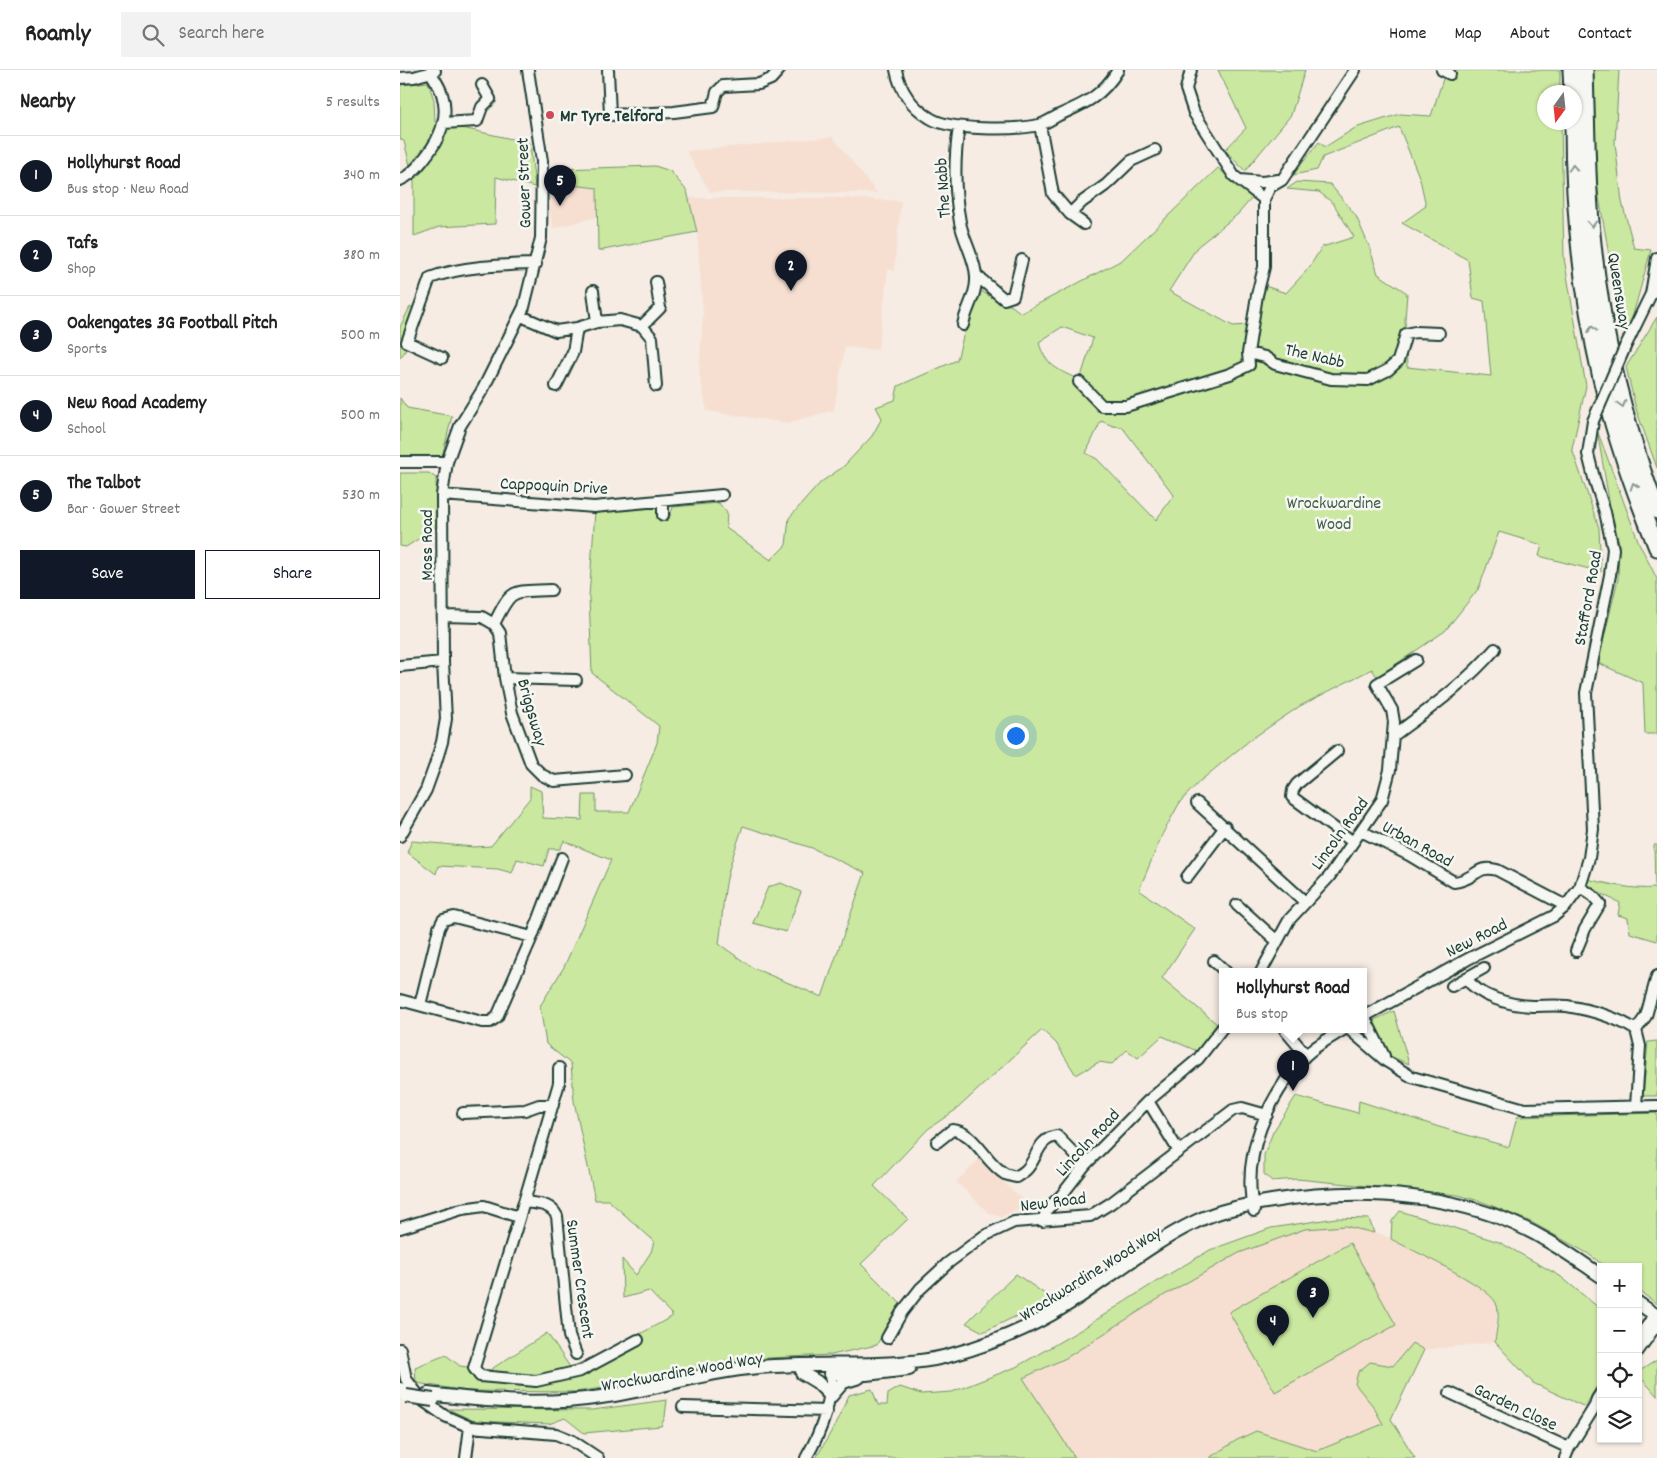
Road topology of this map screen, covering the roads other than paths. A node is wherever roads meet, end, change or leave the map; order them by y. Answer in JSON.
{"nodes":[{"id":1,"x":528,"y":70,"type":"edge"},
{"id":2,"x":608,"y":70,"type":"edge"},
{"id":3,"x":780,"y":70,"type":"edge"},
{"id":4,"x":896,"y":70,"type":"edge"},
{"id":5,"x":1118,"y":70,"type":"edge"},
{"id":6,"x":1192,"y":70,"type":"edge"},
{"id":7,"x":1355,"y":70,"type":"edge"},
{"id":8,"x":1571,"y":70,"type":"edge"},
{"id":9,"x":1585,"y":70,"type":"edge"},
{"id":10,"x":434,"y":72,"type":"edge"},
{"id":11,"x":400,"y":78,"type":"edge"},
{"id":12,"x":482,"y":85,"type":"dead end"},
{"id":13,"x":1572,"y":85,"type":"edge"},
{"id":14,"x":443,"y":123,"type":"junction"},
{"id":15,"x":1040,"y":125,"type":"junction"},
{"id":16,"x":959,"y":127,"type":"junction"},
{"id":17,"x":1573,"y":130,"type":"edge"},
{"id":18,"x":1155,"y":150,"type":"dead end"},
{"id":19,"x":400,"y":180,"type":"edge"},
{"id":20,"x":1239,"y":180,"type":"junction"},
{"id":21,"x":1282,"y":180,"type":"junction"},
{"id":22,"x":1264,"y":200,"type":"junction"},
{"id":23,"x":1070,"y":214,"type":"junction"},
{"id":24,"x":1084,"y":224,"type":"dead end"},
{"id":25,"x":1657,"y":258,"type":"edge"},
{"id":26,"x":1022,"y":260,"type":"dead end"},
{"id":27,"x":536,"y":264,"type":"junction"},
{"id":28,"x":976,"y":275,"type":"junction"},
{"id":29,"x":656,"y":282,"type":"dead end"},
{"id":30,"x":593,"y":291,"type":"dead end"},
{"id":31,"x":521,"y":316,"type":"junction"},
{"id":32,"x":597,"y":322,"type":"junction"},
{"id":33,"x":963,"y":324,"type":"dead end"},
{"id":34,"x":642,"y":326,"type":"junction"},
{"id":35,"x":577,"y":328,"type":"junction"},
{"id":36,"x":1439,"y":332,"type":"dead end"},
{"id":37,"x":1248,"y":353,"type":"junction"},
{"id":38,"x":442,"y":358,"type":"dead end"},
{"id":39,"x":1079,"y":382,"type":"dead end"},
{"id":40,"x":556,"y":386,"type":"dead end"},
{"id":41,"x":656,"y":386,"type":"dead end"},
{"id":42,"x":400,"y":462,"type":"edge"},
{"id":43,"x":447,"y":462,"type":"junction"},
{"id":44,"x":442,"y":495,"type":"junction"},
{"id":45,"x":722,"y":495,"type":"dead end"},
{"id":46,"x":663,"y":501,"type":"junction"},
{"id":47,"x":1657,"y":511,"type":"edge"},
{"id":48,"x":664,"y":515,"type":"dead end"},
{"id":49,"x":1657,"y":548,"type":"edge"},
{"id":50,"x":551,"y":590,"type":"dead end"},
{"id":51,"x":443,"y":616,"type":"junction"},
{"id":52,"x":494,"y":624,"type":"junction"},
{"id":53,"x":1493,"y":656,"type":"dead end"},
{"id":54,"x":1416,"y":660,"type":"dead end"},
{"id":55,"x":443,"y":662,"type":"junction"},
{"id":56,"x":400,"y":666,"type":"edge"},
{"id":57,"x":505,"y":678,"type":"junction"},
{"id":58,"x":576,"y":680,"type":"dead end"},
{"id":59,"x":1393,"y":736,"type":"junction"},
{"id":60,"x":1337,"y":750,"type":"dead end"},
{"id":61,"x":625,"y":775,"type":"dead end"},
{"id":62,"x":1197,"y":803,"type":"dead end"},
{"id":63,"x":1225,"y":827,"type":"junction"},
{"id":64,"x":1361,"y":831,"type":"junction"},
{"id":65,"x":400,"y":836,"type":"edge"},
{"id":66,"x":1353,"y":842,"type":"junction"},
{"id":67,"x":562,"y":858,"type":"dead end"},
{"id":68,"x":1585,"y":869,"type":"joint"},
{"id":69,"x":1187,"y":878,"type":"dead end"},
{"id":70,"x":1580,"y":887,"type":"junction"},
{"id":71,"x":1305,"y":902,"type":"junction"},
{"id":72,"x":1237,"y":905,"type":"dead end"},
{"id":73,"x":1566,"y":906,"type":"junction"},
{"id":74,"x":532,"y":938,"type":"junction"},
{"id":75,"x":1277,"y":941,"type":"junction"},
{"id":76,"x":1576,"y":951,"type":"dead end"},
{"id":77,"x":1214,"y":961,"type":"dead end"},
{"id":78,"x":1222,"y":968,"type":"edge"},
{"id":79,"x":1263,"y":968,"type":"edge"},
{"id":80,"x":1484,"y":968,"type":"dead end"},
{"id":81,"x":1657,"y":976,"type":"edge"},
{"id":82,"x":1466,"y":978,"type":"junction"},
{"id":83,"x":1452,"y":986,"type":"dead end"},
{"id":84,"x":1656,"y":989,"type":"edge"},
{"id":85,"x":400,"y":1000,"type":"edge"},
{"id":86,"x":420,"y":1005,"type":"junction"},
{"id":87,"x":1367,"y":1014,"type":"edge"},
{"id":88,"x":1367,"y":1022,"type":"edge"},
{"id":89,"x":1636,"y":1030,"type":"junction"},
{"id":90,"x":1219,"y":1031,"type":"edge"},
{"id":91,"x":1287,"y":1033,"type":"edge"},
{"id":92,"x":1339,"y":1033,"type":"edge"},
{"id":93,"x":1353,"y":1033,"type":"edge"},
{"id":94,"x":1306,"y":1056,"type":"junction"},
{"id":95,"x":1386,"y":1061,"type":"junction"},
{"id":96,"x":559,"y":1068,"type":"dead end"},
{"id":97,"x":1148,"y":1101,"type":"junction"},
{"id":98,"x":553,"y":1105,"type":"junction"},
{"id":99,"x":1636,"y":1106,"type":"junction"},
{"id":100,"x":1657,"y":1106,"type":"edge"},
{"id":101,"x":463,"y":1113,"type":"dead end"},
{"id":102,"x":1266,"y":1115,"type":"junction"},
{"id":103,"x":937,"y":1142,"type":"dead end"},
{"id":104,"x":1178,"y":1150,"type":"junction"},
{"id":105,"x":1085,"y":1164,"type":"junction"},
{"id":106,"x":524,"y":1202,"type":"junction"},
{"id":107,"x":1253,"y":1207,"type":"junction"},
{"id":108,"x":519,"y":1217,"type":"junction"},
{"id":109,"x":1043,"y":1221,"type":"junction"},
{"id":110,"x":400,"y":1228,"type":"edge"},
{"id":111,"x":1597,"y":1273,"type":"edge"},
{"id":112,"x":1597,"y":1283,"type":"edge"},
{"id":113,"x":1642,"y":1307,"type":"edge"},
{"id":114,"x":1642,"y":1315,"type":"edge"},
{"id":115,"x":1655,"y":1321,"type":"edge"},
{"id":116,"x":1642,"y":1334,"type":"edge"},
{"id":117,"x":887,"y":1338,"type":"dead end"},
{"id":118,"x":638,"y":1340,"type":"dead end"},
{"id":119,"x":1642,"y":1344,"type":"edge"},
{"id":120,"x":400,"y":1349,"type":"edge"},
{"id":121,"x":576,"y":1354,"type":"dead end"},
{"id":122,"x":832,"y":1369,"type":"junction"},
{"id":123,"x":802,"y":1373,"type":"junction"},
{"id":124,"x":866,"y":1374,"type":"junction"},
{"id":125,"x":402,"y":1392,"type":"edge"},
{"id":126,"x":1450,"y":1393,"type":"dead end"},
{"id":127,"x":830,"y":1396,"type":"junction"},
{"id":128,"x":430,"y":1397,"type":"junction"},
{"id":129,"x":1597,"y":1406,"type":"edge"},
{"id":130,"x":683,"y":1407,"type":"dead end"},
{"id":131,"x":827,"y":1411,"type":"junction"},
{"id":132,"x":470,"y":1427,"type":"junction"},
{"id":133,"x":1569,"y":1448,"type":"junction"},
{"id":134,"x":466,"y":1458,"type":"edge"},
{"id":135,"x":598,"y":1458,"type":"edge"},
{"id":136,"x":806,"y":1458,"type":"edge"},
{"id":137,"x":1565,"y":1458,"type":"edge"}],
"edges":[{"from":1,"to":27,"type":"street","name":"Gower Street"},
{"from":2,"to":3,"type":"street"},
{"from":4,"to":16,"type":"street"},
{"from":5,"to":15,"type":"street"},
{"from":6,"to":20,"type":"street"},
{"from":7,"to":21,"type":"street"},
{"from":8,"to":13,"type":"highway"},
{"from":9,"to":47,"type":"highway","name":"Queensway","one_way":true},
{"from":10,"to":11,"type":"street"},
{"from":10,"to":14,"type":"street"},
{"from":12,"to":14,"type":"street"},
{"from":14,"to":19,"type":"street"},
{"from":15,"to":16,"type":"street"},
{"from":15,"to":23,"type":"street"},
{"from":16,"to":28,"type":"street","name":"The Nabb"},
{"from":49,"to":17,"type":"highway","name":"Queensway","one_way":true},
{"from":18,"to":23,"type":"street"},
{"from":20,"to":21,"type":"street"},
{"from":20,"to":22,"type":"street"},
{"from":21,"to":22,"type":"street"},
{"from":22,"to":37,"type":"street"},
{"from":23,"to":24,"type":"street"},
{"from":25,"to":68,"type":"street","name":"Stafford Road","bridge":true},
{"from":26,"to":28,"type":"street"},
{"from":27,"to":31,"type":"street","name":"Moss Road"},
{"from":27,"to":38,"type":"street"},
{"from":28,"to":33,"type":"street"},
{"from":29,"to":34,"type":"street"},
{"from":30,"to":32,"type":"street"},
{"from":31,"to":35,"type":"street"},
{"from":31,"to":43,"type":"street","name":"Moss Road"},
{"from":32,"to":34,"type":"street"},
{"from":32,"to":35,"type":"street"},
{"from":34,"to":41,"type":"street"},
{"from":35,"to":40,"type":"street"},
{"from":36,"to":37,"type":"street","name":"The Nabb"},
{"from":37,"to":39,"type":"street"},
{"from":42,"to":43,"type":"street"},
{"from":43,"to":44,"type":"street","name":"Moss Road"},
{"from":44,"to":46,"type":"street","name":"Cappoquin Drive"},
{"from":44,"to":51,"type":"street","name":"Moss Road"},
{"from":45,"to":46,"type":"street","name":"Cappoquin Drive"},
{"from":46,"to":48,"type":"street"},
{"from":50,"to":52,"type":"street"},
{"from":51,"to":52,"type":"street"},
{"from":51,"to":55,"type":"street","name":"Moss Road"},
{"from":52,"to":57,"type":"street","name":"Briggsway"},
{"from":53,"to":59,"type":"street"},
{"from":54,"to":59,"type":"street","name":"Lincoln Road"},
{"from":55,"to":56,"type":"street"},
{"from":55,"to":65,"type":"street","name":"Moss Road"},
{"from":57,"to":58,"type":"street"},
{"from":57,"to":61,"type":"street","name":"Briggsway"},
{"from":59,"to":64,"type":"street","name":"Lincoln Road"},
{"from":60,"to":66,"type":"street"},
{"from":62,"to":63,"type":"street"},
{"from":63,"to":69,"type":"street"},
{"from":63,"to":71,"type":"street"},
{"from":64,"to":66,"type":"street","name":"Lincoln Road"},
{"from":64,"to":73,"type":"street","name":"Urban Road"},
{"from":66,"to":71,"type":"street","name":"Lincoln Road"},
{"from":67,"to":74,"type":"street"},
{"from":68,"to":70,"type":"street","name":"New Road"},
{"from":70,"to":73,"type":"street","name":"New Road"},
{"from":70,"to":76,"type":"street"},
{"from":71,"to":75,"type":"street","name":"Lincoln Road"},
{"from":72,"to":75,"type":"street"},
{"from":73,"to":87,"type":"street","name":"New Road"},
{"from":74,"to":86,"type":"street"},
{"from":74,"to":86,"type":"street"},
{"from":75,"to":79,"type":"street","name":"Lincoln Road"},
{"from":77,"to":78,"type":"street"},
{"from":80,"to":82,"type":"street"},
{"from":81,"to":84,"type":"street"},
{"from":82,"to":83,"type":"street"},
{"from":82,"to":89,"type":"street"},
{"from":84,"to":89,"type":"street"},
{"from":85,"to":86,"type":"street"},
{"from":88,"to":95,"type":"street"},
{"from":89,"to":99,"type":"street"},
{"from":90,"to":97,"type":"street","name":"Lincoln Road"},
{"from":91,"to":94,"type":"street"},
{"from":92,"to":94,"type":"street"},
{"from":93,"to":95,"type":"street"},
{"from":94,"to":102,"type":"street"},
{"from":95,"to":99,"type":"street"},
{"from":96,"to":98,"type":"street"},
{"from":97,"to":104,"type":"street"},
{"from":97,"to":105,"type":"street","name":"Lincoln Road"},
{"from":98,"to":101,"type":"street"},
{"from":98,"to":106,"type":"street"},
{"from":99,"to":100,"type":"street"},
{"from":102,"to":104,"type":"street","name":"New Road"},
{"from":102,"to":107,"type":"street"},
{"from":103,"to":105,"type":"street"},
{"from":104,"to":109,"type":"street","name":"New Road"},
{"from":105,"to":109,"type":"street","name":"Lincoln Road"},
{"from":106,"to":108,"type":"street"},
{"from":106,"to":121,"type":"street","name":"Summer Crescent"},
{"from":107,"to":111,"type":"main road","name":"Wrockwardine Wood Way"},
{"from":107,"to":112,"type":"main road","name":"Wrockwardine Wood Way"},
{"from":107,"to":122,"type":"main road","name":"Wrockwardine Wood Way"},
{"from":107,"to":124,"type":"main road","name":"Wrockwardine Wood Way"},
{"from":108,"to":110,"type":"street"},
{"from":108,"to":118,"type":"street"},
{"from":109,"to":117,"type":"street","name":"New Road"},
{"from":113,"to":115,"type":"main road"},
{"from":114,"to":115,"type":"main road"},
{"from":115,"to":116,"type":"street"},
{"from":115,"to":119,"type":"street"},
{"from":120,"to":132,"type":"street"},
{"from":122,"to":123,"type":"main road","name":"Wrockwardine Wood Way"},
{"from":122,"to":124,"type":"main road","name":"Wrockwardine Wood Way"},
{"from":122,"to":127,"type":"street"},
{"from":122,"to":128,"type":"main road","name":"Wrockwardine Wood Way"},
{"from":123,"to":127,"type":"main road"},
{"from":123,"to":128,"type":"main road","name":"Wrockwardine Wood Way"},
{"from":124,"to":127,"type":"main road"},
{"from":125,"to":128,"type":"main road","name":"Wrockwardine Wood Way","bridge":true},
{"from":126,"to":133,"type":"street","name":"Garden Close"},
{"from":127,"to":131,"type":"street"},
{"from":129,"to":133,"type":"street"},
{"from":130,"to":131,"type":"street"},
{"from":131,"to":136,"type":"street"},
{"from":132,"to":134,"type":"street"},
{"from":132,"to":135,"type":"street"},
{"from":133,"to":137,"type":"street"}]}
